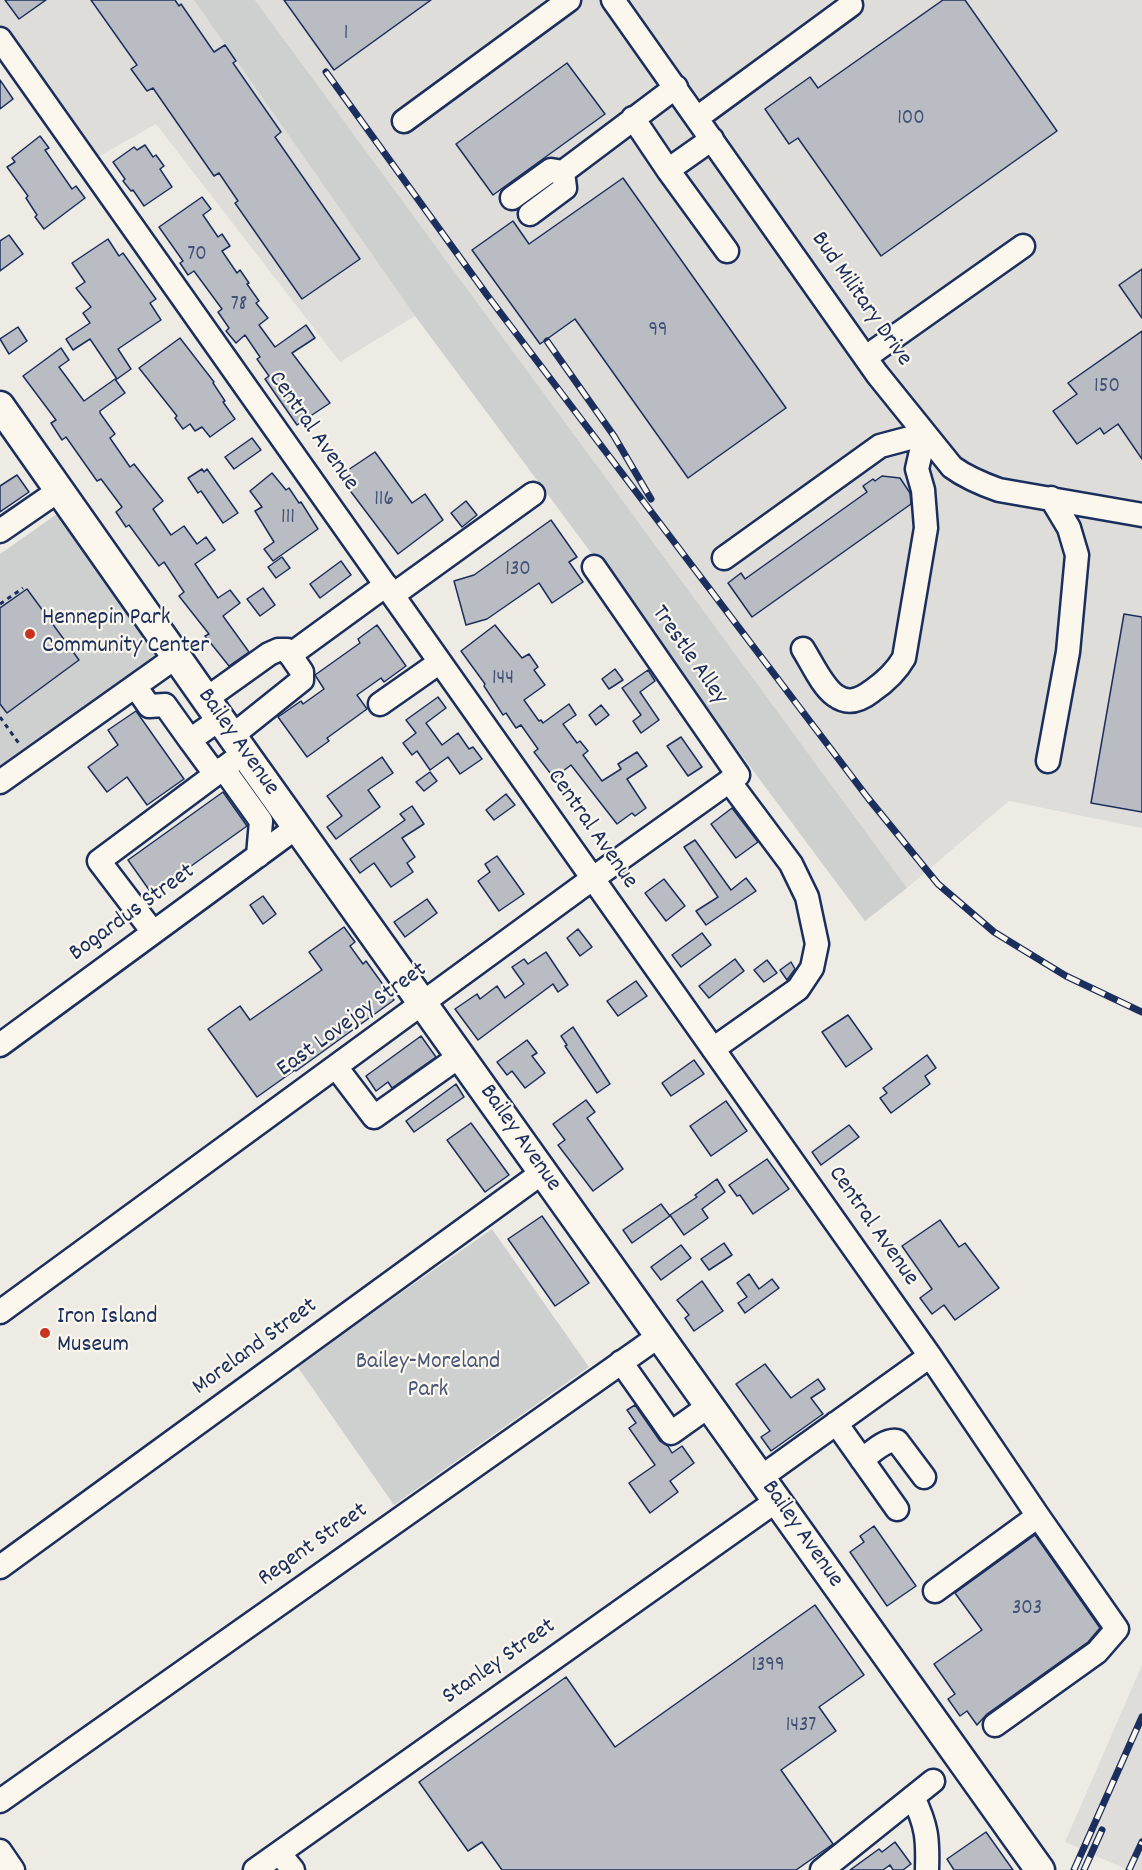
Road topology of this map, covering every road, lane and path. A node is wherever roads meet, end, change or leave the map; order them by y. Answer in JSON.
{"nodes":[{"id":1,"x":569,"y":0,"type":"edge"},
{"id":2,"x":613,"y":0,"type":"edge"},
{"id":3,"x":851,"y":5,"type":"dead end"},
{"id":4,"x":0,"y":39,"type":"edge"},
{"id":5,"x":676,"y":87,"type":"junction"},
{"id":6,"x":633,"y":118,"type":"junction"},
{"id":7,"x":697,"y":118,"type":"junction"},
{"id":8,"x":404,"y":121,"type":"dead end"},
{"id":9,"x":712,"y":139,"type":"junction"},
{"id":10,"x":668,"y":170,"type":"junction"},
{"id":11,"x":563,"y":172,"type":"junction"},
{"id":12,"x":512,"y":198,"type":"dead end"},
{"id":13,"x":530,"y":214,"type":"dead end"},
{"id":14,"x":1023,"y":246,"type":"dead end"},
{"id":15,"x":727,"y":251,"type":"dead end"},
{"id":16,"x":866,"y":357,"type":"junction"},
{"id":17,"x":0,"y":406,"type":"edge"},
{"id":18,"x":924,"y":434,"type":"junction"},
{"id":19,"x":58,"y":490,"type":"junction"},
{"id":20,"x":533,"y":494,"type":"dead end"},
{"id":21,"x":1051,"y":498,"type":"junction"},
{"id":22,"x":1142,"y":498,"type":"edge"},
{"id":23,"x":1133,"y":514,"type":"edge"},
{"id":24,"x":0,"y":531,"type":"edge"},
{"id":25,"x":724,"y":558,"type":"dead end"},
{"id":26,"x":594,"y":567,"type":"dead end"},
{"id":27,"x":22,"y":588,"type":"dead end"},
{"id":28,"x":390,"y":590,"type":"junction"},
{"id":29,"x":0,"y":604,"type":"edge"},
{"id":30,"x":803,"y":649,"type":"dead end"},
{"id":31,"x":290,"y":655,"type":"junction"},
{"id":32,"x":176,"y":657,"type":"junction"},
{"id":33,"x":440,"y":662,"type":"junction"},
{"id":34,"x":135,"y":686,"type":"junction"},
{"id":35,"x":380,"y":704,"type":"dead end"},
{"id":36,"x":0,"y":717,"type":"edge"},
{"id":37,"x":190,"y":740,"type":"junction"},
{"id":38,"x":224,"y":742,"type":"junction"},
{"id":39,"x":18,"y":743,"type":"dead end"},
{"id":40,"x":1048,"y":761,"type":"dead end"},
{"id":41,"x":734,"y":778,"type":"junction"},
{"id":42,"x":0,"y":782,"type":"edge"},
{"id":43,"x":297,"y":827,"type":"junction"},
{"id":44,"x":258,"y":856,"type":"junction"},
{"id":45,"x":592,"y":879,"type":"junction"},
{"id":46,"x":153,"y":932,"type":"junction"},
{"id":47,"x":423,"y":1004,"type":"junction"},
{"id":48,"x":0,"y":1045,"type":"edge"},
{"id":49,"x":713,"y":1049,"type":"junction"},
{"id":50,"x":460,"y":1056,"type":"junction"},
{"id":51,"x":336,"y":1066,"type":"junction"},
{"id":52,"x":543,"y":1173,"type":"junction"},
{"id":53,"x":0,"y":1312,"type":"edge"},
{"id":54,"x":659,"y":1336,"type":"junction"},
{"id":55,"x":930,"y":1356,"type":"junction"},
{"id":56,"x":621,"y":1362,"type":"junction"},
{"id":57,"x":709,"y":1406,"type":"junction"},
{"id":58,"x":836,"y":1424,"type":"junction"},
{"id":59,"x":862,"y":1460,"type":"junction"},
{"id":60,"x":924,"y":1477,"type":"dead end"},
{"id":61,"x":768,"y":1490,"type":"junction"},
{"id":62,"x":897,"y":1509,"type":"dead end"},
{"id":63,"x":1038,"y":1516,"type":"junction"},
{"id":64,"x":0,"y":1568,"type":"edge"},
{"id":65,"x":934,"y":1591,"type":"dead end"},
{"id":66,"x":995,"y":1725,"type":"dead end"},
{"id":67,"x":933,"y":1781,"type":"dead end"},
{"id":68,"x":914,"y":1797,"type":"junction"},
{"id":69,"x":0,"y":1801,"type":"edge"},
{"id":70,"x":0,"y":1851,"type":"edge"},
{"id":71,"x":286,"y":1862,"type":"edge"},
{"id":72,"x":13,"y":1870,"type":"edge"},
{"id":73,"x":255,"y":1870,"type":"edge"},
{"id":74,"x":822,"y":1870,"type":"edge"},
{"id":75,"x":927,"y":1870,"type":"edge"},
{"id":76,"x":1040,"y":1870,"type":"edge"}],
"edges":[{"from":1,"to":8,"type":"street"},
{"from":2,"to":5,"type":"street","name":"Bud Military Drive"},
{"from":3,"to":7,"type":"street"},
{"from":4,"to":28,"type":"street","name":"Central Avenue"},
{"from":5,"to":6,"type":"street"},
{"from":5,"to":7,"type":"street","name":"Bud Military Drive"},
{"from":6,"to":10,"type":"street"},
{"from":6,"to":11,"type":"street"},
{"from":7,"to":9,"type":"street","name":"Bud Military Drive"},
{"from":9,"to":10,"type":"street"},
{"from":9,"to":16,"type":"street","name":"Bud Military Drive"},
{"from":10,"to":15,"type":"street"},
{"from":11,"to":12,"type":"street"},
{"from":11,"to":13,"type":"street"},
{"from":14,"to":16,"type":"street"},
{"from":16,"to":18,"type":"street","name":"Bud Military Drive"},
{"from":17,"to":19,"type":"main road","name":"Bailey Avenue"},
{"from":18,"to":21,"type":"street","name":"Bud Military Drive"},
{"from":18,"to":25,"type":"street"},
{"from":18,"to":30,"type":"street"},
{"from":19,"to":24,"type":"street"},
{"from":19,"to":32,"type":"main road","name":"Bailey Avenue"},
{"from":20,"to":28,"type":"street"},
{"from":21,"to":23,"type":"street","name":"Bud Military Drive"},
{"from":21,"to":40,"type":"street"},
{"from":22,"to":23,"type":"street"},
{"from":26,"to":41,"type":"street","name":"Trestle Alley"},
{"from":27,"to":29,"type":"path"},
{"from":28,"to":31,"type":"street"},
{"from":28,"to":33,"type":"street","name":"Central Avenue"},
{"from":31,"to":38,"type":"street"},
{"from":31,"to":38,"type":"street"},
{"from":32,"to":34,"type":"street"},
{"from":32,"to":38,"type":"main road","name":"Bailey Avenue"},
{"from":33,"to":35,"type":"street"},
{"from":33,"to":45,"type":"street","name":"Central Avenue"},
{"from":34,"to":37,"type":"street"},
{"from":34,"to":42,"type":"street"},
{"from":36,"to":39,"type":"path"},
{"from":37,"to":38,"type":"street"},
{"from":37,"to":38,"type":"street"},
{"from":38,"to":43,"type":"main road","name":"Bailey Avenue"},
{"from":38,"to":44,"type":"street"},
{"from":38,"to":46,"type":"street"},
{"from":41,"to":45,"type":"street","name":"East Lovejoy Street"},
{"from":41,"to":49,"type":"street","name":"Trestle Alley"},
{"from":43,"to":44,"type":"street","name":"Bogardus Street"},
{"from":43,"to":47,"type":"main road","name":"Bailey Avenue"},
{"from":44,"to":46,"type":"street","name":"Bogardus Street"},
{"from":45,"to":47,"type":"street","name":"East Lovejoy Street"},
{"from":45,"to":49,"type":"street","name":"Central Avenue"},
{"from":46,"to":48,"type":"street","name":"Bogardus Street"},
{"from":47,"to":50,"type":"main road","name":"Bailey Avenue"},
{"from":47,"to":51,"type":"street","name":"East Lovejoy Street"},
{"from":49,"to":55,"type":"street","name":"Central Avenue"},
{"from":50,"to":51,"type":"street"},
{"from":50,"to":52,"type":"main road","name":"Bailey Avenue"},
{"from":51,"to":53,"type":"street","name":"East Lovejoy Street"},
{"from":52,"to":54,"type":"main road","name":"Bailey Avenue"},
{"from":52,"to":64,"type":"street","name":"Moreland Street"},
{"from":54,"to":56,"type":"street","name":"Regent Street"},
{"from":54,"to":57,"type":"main road","name":"Bailey Avenue"},
{"from":55,"to":58,"type":"street","name":"Stanley Street"},
{"from":55,"to":63,"type":"street","name":"Central Avenue"},
{"from":56,"to":57,"type":"street"},
{"from":56,"to":69,"type":"street","name":"Regent Street"},
{"from":57,"to":61,"type":"main road","name":"Bailey Avenue"},
{"from":58,"to":59,"type":"street"},
{"from":58,"to":61,"type":"street","name":"Stanley Street"},
{"from":59,"to":60,"type":"street"},
{"from":59,"to":62,"type":"street"},
{"from":61,"to":71,"type":"street","name":"Stanley Street"},
{"from":61,"to":76,"type":"main road","name":"Bailey Avenue"},
{"from":63,"to":65,"type":"street"},
{"from":63,"to":66,"type":"street","name":"Central Avenue"},
{"from":67,"to":68,"type":"street"},
{"from":68,"to":74,"type":"street"},
{"from":68,"to":75,"type":"street"},
{"from":70,"to":72,"type":"street"},
{"from":71,"to":73,"type":"street","name":"Stanley Street"}]}
